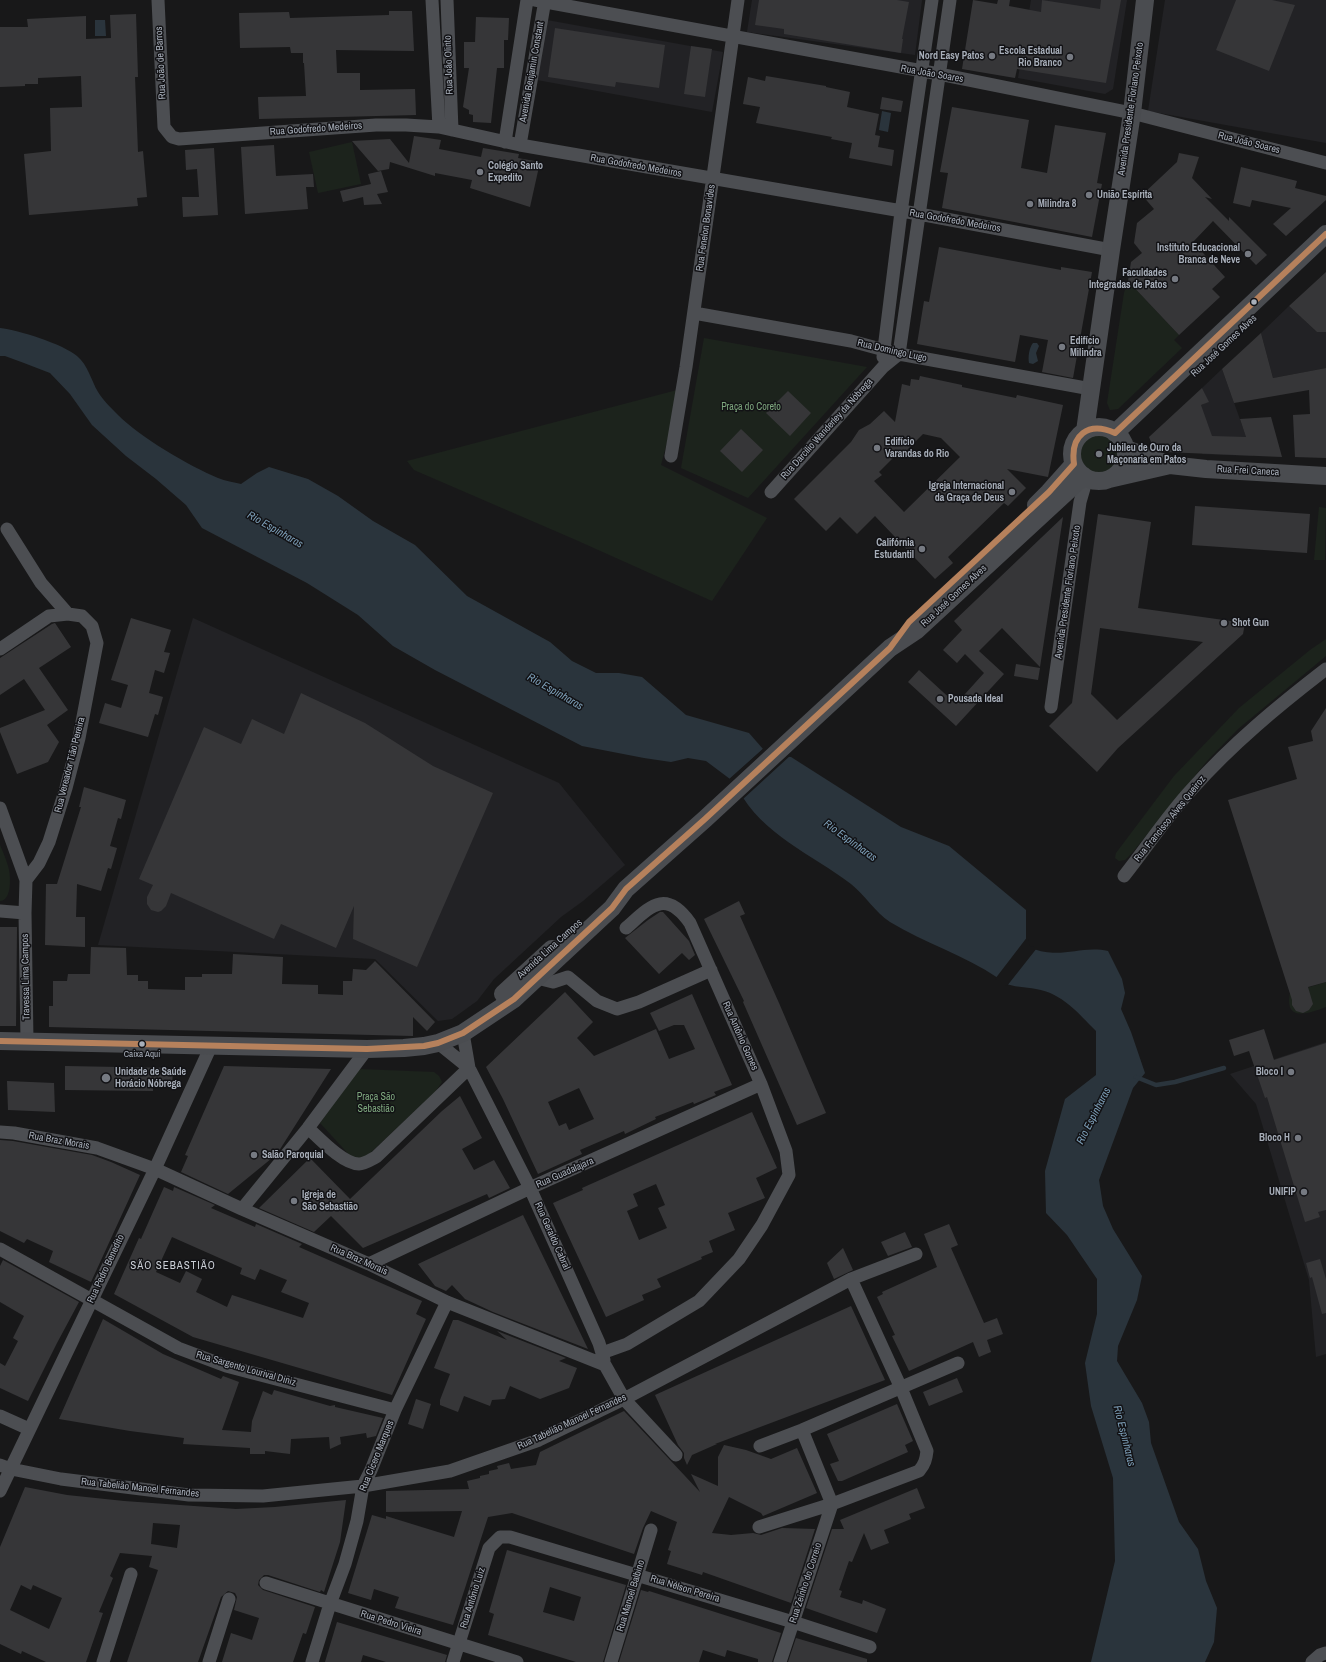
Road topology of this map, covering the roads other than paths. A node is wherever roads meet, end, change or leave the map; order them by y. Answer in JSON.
{"nodes":[{"id":1,"x":158,"y":0,"type":"edge"},
{"id":2,"x":432,"y":0,"type":"edge"},
{"id":3,"x":447,"y":0,"type":"edge"},
{"id":4,"x":527,"y":0,"type":"edge"},
{"id":5,"x":738,"y":0,"type":"edge"},
{"id":6,"x":932,"y":0,"type":"edge"},
{"id":7,"x":950,"y":0,"type":"edge"},
{"id":8,"x":1145,"y":0,"type":"edge"},
{"id":9,"x":542,"y":1,"type":"edge"},
{"id":10,"x":732,"y":37,"type":"junction"},
{"id":11,"x":921,"y":72,"type":"junction"},
{"id":12,"x":939,"y":74,"type":"junction"},
{"id":13,"x":1132,"y":113,"type":"junction"},
{"id":14,"x":164,"y":127,"type":"joint"},
{"id":15,"x":439,"y":127,"type":"junction"},
{"id":16,"x":452,"y":130,"type":"junction"},
{"id":17,"x":505,"y":142,"type":"junction"},
{"id":18,"x":520,"y":145,"type":"junction"},
{"id":19,"x":1326,"y":163,"type":"edge"},
{"id":20,"x":712,"y":179,"type":"junction"},
{"id":21,"x":901,"y":212,"type":"junction"},
{"id":22,"x":918,"y":214,"type":"junction"},
{"id":23,"x":1326,"y":234,"type":"edge"},
{"id":24,"x":1110,"y":250,"type":"junction"},
{"id":25,"x":1326,"y":251,"type":"edge"},
{"id":26,"x":694,"y":313,"type":"junction"},
{"id":27,"x":883,"y":350,"type":"junction"},
{"id":28,"x":899,"y":354,"type":"junction"},
{"id":29,"x":883,"y":367,"type":"junction"},
{"id":30,"x":1091,"y":389,"type":"junction"},
{"id":31,"x":1085,"y":431,"type":"junction"},
{"id":32,"x":1121,"y":441,"type":"junction"},
{"id":33,"x":671,"y":456,"type":"dead end"},
{"id":34,"x":1170,"y":465,"type":"junction"},
{"id":35,"x":1082,"y":472,"type":"junction"},
{"id":36,"x":1326,"y":476,"type":"edge"},
{"id":37,"x":1109,"y":479,"type":"junction"},
{"id":38,"x":771,"y":492,"type":"dead end"},
{"id":39,"x":7,"y":529,"type":"dead end"},
{"id":40,"x":68,"y":614,"type":"junction"},
{"id":41,"x":0,"y":649,"type":"edge"},
{"id":42,"x":1326,"y":669,"type":"edge"},
{"id":43,"x":1051,"y":707,"type":"dead end"},
{"id":44,"x":0,"y":808,"type":"edge"},
{"id":45,"x":643,"y":873,"type":"joint"},
{"id":46,"x":1124,"y":876,"type":"dead end"},
{"id":47,"x":26,"y":880,"type":"junction"},
{"id":48,"x":0,"y":911,"type":"edge"},
{"id":49,"x":25,"y":913,"type":"junction"},
{"id":50,"x":626,"y":928,"type":"dead end"},
{"id":51,"x":552,"y":956,"type":"junction"},
{"id":52,"x":711,"y":970,"type":"junction"},
{"id":53,"x":537,"y":978,"type":"junction"},
{"id":54,"x":483,"y":1020,"type":"junction"},
{"id":55,"x":463,"y":1033,"type":"junction"},
{"id":56,"x":0,"y":1041,"type":"edge"},
{"id":57,"x":28,"y":1041,"type":"junction"},
{"id":58,"x":438,"y":1043,"type":"junction"},
{"id":59,"x":211,"y":1046,"type":"junction"},
{"id":60,"x":367,"y":1049,"type":"junction"},
{"id":61,"x":469,"y":1068,"type":"junction"},
{"id":62,"x":761,"y":1084,"type":"junction"},
{"id":63,"x":308,"y":1128,"type":"junction"},
{"id":64,"x":0,"y":1132,"type":"edge"},
{"id":65,"x":154,"y":1169,"type":"junction"},
{"id":66,"x":530,"y":1188,"type":"junction"},
{"id":67,"x":242,"y":1209,"type":"junction"},
{"id":68,"x":0,"y":1249,"type":"edge"},
{"id":69,"x":916,"y":1254,"type":"dead end"},
{"id":70,"x":370,"y":1264,"type":"junction"},
{"id":71,"x":851,"y":1280,"type":"junction"},
{"id":72,"x":92,"y":1300,"type":"junction"},
{"id":73,"x":447,"y":1302,"type":"junction"},
{"id":74,"x":603,"y":1359,"type":"junction"},
{"id":75,"x":958,"y":1363,"type":"dead end"},
{"id":76,"x":901,"y":1388,"type":"junction"},
{"id":77,"x":624,"y":1399,"type":"junction"},
{"id":78,"x":395,"y":1410,"type":"junction"},
{"id":79,"x":0,"y":1416,"type":"edge"},
{"id":80,"x":29,"y":1429,"type":"junction"},
{"id":81,"x":802,"y":1430,"type":"junction"},
{"id":82,"x":760,"y":1446,"type":"dead end"},
{"id":83,"x":676,"y":1455,"type":"dead end"},
{"id":84,"x":5,"y":1467,"type":"edge"},
{"id":85,"x":363,"y":1486,"type":"junction"},
{"id":86,"x":0,"y":1491,"type":"edge"},
{"id":87,"x":832,"y":1504,"type":"junction"},
{"id":88,"x":759,"y":1527,"type":"dead end"},
{"id":89,"x":651,"y":1530,"type":"dead end"},
{"id":90,"x":500,"y":1537,"type":"joint"},
{"id":91,"x":131,"y":1574,"type":"dead end"},
{"id":92,"x":638,"y":1575,"type":"junction"},
{"id":93,"x":266,"y":1583,"type":"dead end"},
{"id":94,"x":229,"y":1600,"type":"dead end"},
{"id":95,"x":330,"y":1604,"type":"junction"},
{"id":96,"x":793,"y":1622,"type":"junction"},
{"id":97,"x":459,"y":1644,"type":"junction"},
{"id":98,"x":870,"y":1647,"type":"dead end"},
{"id":99,"x":103,"y":1662,"type":"edge"},
{"id":100,"x":209,"y":1662,"type":"edge"},
{"id":101,"x":312,"y":1662,"type":"edge"},
{"id":102,"x":453,"y":1662,"type":"edge"},
{"id":103,"x":517,"y":1662,"type":"edge"},
{"id":104,"x":611,"y":1662,"type":"edge"},
{"id":105,"x":780,"y":1662,"type":"edge"}],
"edges":[{"from":1,"to":14,"type":"street","name":"Rua João de Barros"},
{"from":2,"to":15,"type":"street","name":"Rua João Olinto"},
{"from":3,"to":16,"type":"street","name":"Rua João Olinto"},
{"from":4,"to":17,"type":"street","name":"Avenida Benjamin Constant"},
{"from":5,"to":10,"type":"street","name":"Rua Fenelon Bonavides"},
{"from":6,"to":11,"type":"street"},
{"from":7,"to":12,"type":"street"},
{"from":8,"to":13,"type":"main road","name":"Avenida Presidente Floriano Peixoto"},
{"from":9,"to":10,"type":"street","name":"Rua João Soares"},
{"from":9,"to":18,"type":"street","name":"Avenida Benjamin Constant"},
{"from":10,"to":11,"type":"street","name":"Rua João Soares"},
{"from":10,"to":20,"type":"street","name":"Rua Fenelon Bonavides"},
{"from":11,"to":12,"type":"street","name":"Rua João Soares"},
{"from":11,"to":21,"type":"street"},
{"from":12,"to":13,"type":"street","name":"Rua João Soares"},
{"from":12,"to":22,"type":"street"},
{"from":13,"to":19,"type":"street","name":"Rua João Soares"},
{"from":13,"to":24,"type":"main road","name":"Avenida Presidente Floriano Peixoto"},
{"from":14,"to":15,"type":"street","name":"Rua Godofredo Medeiros"},
{"from":15,"to":16,"type":"street","name":"Rua Godofredo Medeiros"},
{"from":16,"to":17,"type":"street","name":"Rua Godofredo Medeiros"},
{"from":17,"to":18,"type":"street","name":"Rua Godofredo Medeiros"},
{"from":18,"to":20,"type":"street","name":"Rua Godofredo Medeiros"},
{"from":20,"to":21,"type":"street","name":"Rua Godofredo Medeiros"},
{"from":20,"to":26,"type":"street","name":"Rua Fenelon Bonavides"},
{"from":21,"to":22,"type":"street","name":"Rua Godofredo Medeiros"},
{"from":21,"to":27,"type":"street"},
{"from":22,"to":24,"type":"street","name":"Rua Godofredo Medeiros"},
{"from":22,"to":28,"type":"street"},
{"from":23,"to":32,"type":"main road","name":"Rua José Gomes Alves"},
{"from":24,"to":30,"type":"main road","name":"Avenida Presidente Floriano Peixoto"},
{"from":25,"to":32,"type":"main road","name":"Rua José Gomes Alves"},
{"from":26,"to":27,"type":"street","name":"Rua Domingo Lugo"},
{"from":26,"to":33,"type":"street","name":"Rua Fenelon Bonavides"},
{"from":27,"to":28,"type":"street","name":"Rua Domingo Lugo"},
{"from":27,"to":29,"type":"street"},
{"from":28,"to":29,"type":"street","name":"Rua Darcílio Wanderley da Nóbrega"},
{"from":28,"to":30,"type":"street","name":"Rua Domingo Lugo"},
{"from":29,"to":38,"type":"street","name":"Rua Darcílio Wanderley da Nóbrega"},
{"from":30,"to":31,"type":"main road","name":"Avenida Presidente Floriano Peixoto"},
{"from":31,"to":32,"type":"main road"},
{"from":31,"to":35,"type":"main road"},
{"from":32,"to":34,"type":"main road","name":"Rua Frei Caneca"},
{"from":32,"to":37,"type":"main road"},
{"from":34,"to":36,"type":"main road","name":"Rua Frei Caneca"},
{"from":34,"to":37,"type":"main road","name":"Rua Frei Caneca"},
{"from":35,"to":37,"type":"main road"},
{"from":35,"to":43,"type":"street","name":"Avenida Presidente Floriano Peixoto"},
{"from":35,"to":45,"type":"main road","name":"Rua José Gomes Alves"},
{"from":39,"to":40,"type":"street"},
{"from":40,"to":41,"type":"street"},
{"from":40,"to":47,"type":"street","name":"Rua Vereador Tião Pereira"},
{"from":42,"to":46,"type":"street","name":"Rua Francisco Alves Queiroz"},
{"from":44,"to":47,"type":"street"},
{"from":45,"to":51,"type":"main road","name":"Avenida Lima Campos"},
{"from":47,"to":49,"type":"street","name":"Travessa Lima Campos"},
{"from":48,"to":49,"type":"street"},
{"from":49,"to":57,"type":"street","name":"Travessa Lima Campos"},
{"from":50,"to":52,"type":"street","name":"Rua Antônio Gomes"},
{"from":51,"to":53,"type":"main road","name":"Avenida Lima Campos"},
{"from":51,"to":54,"type":"main road","name":"Avenida Lima Campos"},
{"from":52,"to":53,"type":"street"},
{"from":52,"to":62,"type":"street","name":"Rua Antônio Gomes"},
{"from":53,"to":54,"type":"main road","name":"Avenida Lima Campos"},
{"from":54,"to":55,"type":"main road","name":"Avenida Lima Campos"},
{"from":55,"to":58,"type":"main road","name":"Avenida Lima Campos"},
{"from":55,"to":61,"type":"street","name":"Rua Geraldo Cabral"},
{"from":56,"to":57,"type":"main road","name":"Avenida Lima Campos"},
{"from":57,"to":59,"type":"main road","name":"Avenida Lima Campos"},
{"from":58,"to":60,"type":"main road","name":"Avenida Lima Campos"},
{"from":58,"to":61,"type":"street","name":"Rua Geraldo Cabral"},
{"from":59,"to":60,"type":"main road","name":"Avenida Lima Campos"},
{"from":59,"to":65,"type":"street","name":"Rua Pedro Benedito"},
{"from":60,"to":63,"type":"street"},
{"from":61,"to":63,"type":"street"},
{"from":61,"to":66,"type":"street","name":"Rua Geraldo Cabral"},
{"from":62,"to":66,"type":"street","name":"Rua Guadalajara"},
{"from":62,"to":74,"type":"street","name":"Rua Antônio Gomes"},
{"from":63,"to":67,"type":"street"},
{"from":64,"to":65,"type":"street","name":"Rua Braz Morais"},
{"from":65,"to":67,"type":"street","name":"Rua Braz Morais"},
{"from":65,"to":72,"type":"street","name":"Rua Pedro Benedito"},
{"from":66,"to":70,"type":"street","name":"Rua Guadalajara"},
{"from":66,"to":74,"type":"street","name":"Rua Geraldo Cabral"},
{"from":67,"to":70,"type":"street","name":"Rua Braz Morais"},
{"from":68,"to":72,"type":"street","name":"Rua Sargento Lourival Diniz"},
{"from":69,"to":71,"type":"street","name":"Rua Tabelião Manoel Fernandes"},
{"from":70,"to":73,"type":"street","name":"Rua Braz Morais"},
{"from":71,"to":76,"type":"street"},
{"from":71,"to":77,"type":"street","name":"Rua Tabelião Manoel Fernandes"},
{"from":72,"to":78,"type":"street","name":"Rua Sargento Lourival Diniz"},
{"from":72,"to":80,"type":"street","name":"Rua Pedro Benedito"},
{"from":73,"to":74,"type":"street","name":"Rua Braz Morais"},
{"from":73,"to":78,"type":"street","name":"Rua Cícero Marques"},
{"from":74,"to":77,"type":"street"},
{"from":75,"to":76,"type":"street"},
{"from":76,"to":81,"type":"street"},
{"from":76,"to":87,"type":"street"},
{"from":77,"to":83,"type":"street"},
{"from":77,"to":85,"type":"street","name":"Rua Tabelião Manoel Fernandes"},
{"from":78,"to":85,"type":"street","name":"Rua Cícero Marques"},
{"from":79,"to":80,"type":"street"},
{"from":80,"to":84,"type":"street","name":"Rua Pedro Benedito"},
{"from":81,"to":82,"type":"street"},
{"from":81,"to":87,"type":"street"},
{"from":84,"to":85,"type":"street","name":"Rua Tabelião Manoel Fernandes"},
{"from":84,"to":86,"type":"street","name":"Rua Pedro Benedito"},
{"from":85,"to":95,"type":"street","name":"Rua Cícero Marques"},
{"from":87,"to":88,"type":"street"},
{"from":87,"to":96,"type":"street","name":"Rua Zeinho do Correio"},
{"from":89,"to":92,"type":"street","name":"Rua Manoel Balbino"},
{"from":90,"to":92,"type":"street","name":"Rua Nélson Pereira"},
{"from":90,"to":97,"type":"street","name":"Rua Antônio Luiz"},
{"from":91,"to":99,"type":"street"},
{"from":92,"to":96,"type":"street","name":"Rua Nélson Pereira"},
{"from":92,"to":104,"type":"street","name":"Rua Manoel Balbino"},
{"from":93,"to":95,"type":"street","name":"Rua Pedro Vieira"},
{"from":94,"to":100,"type":"street"},
{"from":95,"to":97,"type":"street","name":"Rua Pedro Vieira"},
{"from":95,"to":101,"type":"street","name":"Rua Cícero Marques"},
{"from":96,"to":98,"type":"street","name":"Rua Nélson Pereira"},
{"from":96,"to":105,"type":"street","name":"Rua Zeinho do Correio"},
{"from":97,"to":102,"type":"street","name":"Rua Antônio Luiz"},
{"from":97,"to":103,"type":"street","name":"Rua Pedro Vieira"}]}
